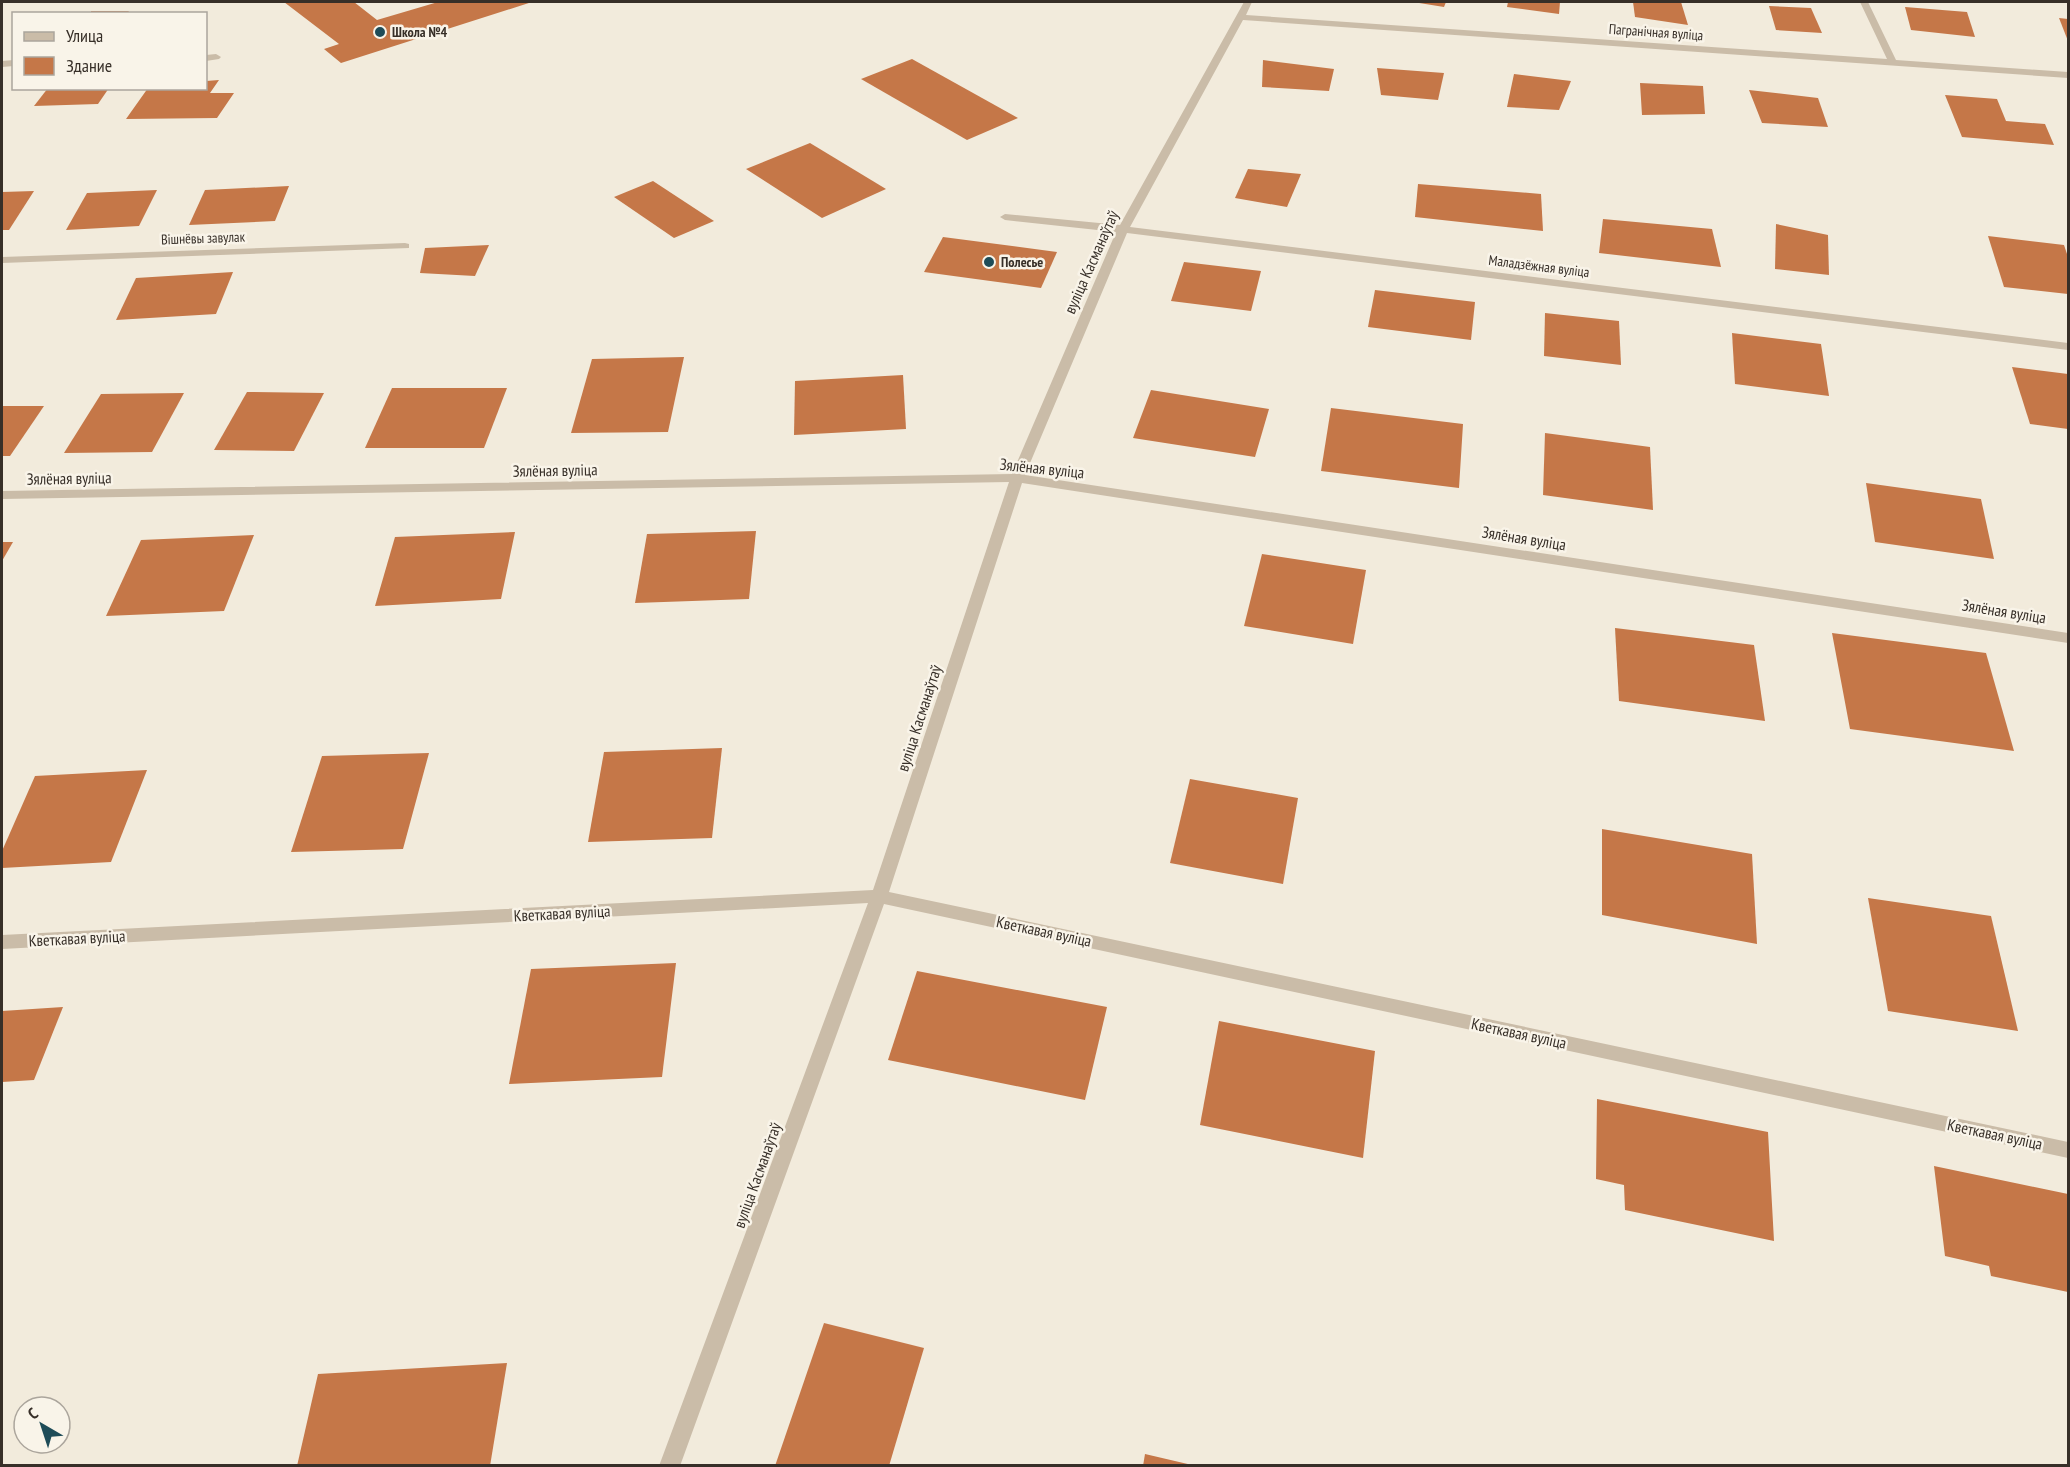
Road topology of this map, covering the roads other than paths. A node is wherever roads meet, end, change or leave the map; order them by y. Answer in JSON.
{"nodes":[{"id":1,"x":1248,"y":2,"type":"edge"},
{"id":2,"x":1864,"y":2,"type":"edge"},
{"id":3,"x":1241,"y":17,"type":"junction"},
{"id":4,"x":1892,"y":61,"type":"junction"},
{"id":5,"x":2068,"y":75,"type":"edge"},
{"id":6,"x":1005,"y":217,"type":"dead end"},
{"id":7,"x":1123,"y":229,"type":"junction"},
{"id":8,"x":405,"y":246,"type":"dead end"},
{"id":9,"x":2,"y":260,"type":"edge"},
{"id":10,"x":2068,"y":346,"type":"edge"},
{"id":11,"x":1017,"y":478,"type":"junction"},
{"id":12,"x":2,"y":495,"type":"edge"},
{"id":13,"x":2068,"y":638,"type":"edge"},
{"id":14,"x":879,"y":896,"type":"junction"},
{"id":15,"x":2,"y":942,"type":"edge"},
{"id":16,"x":2068,"y":1150,"type":"edge"},
{"id":17,"x":669,"y":1466,"type":"edge"}],
"edges":[{"from":1,"to":3,"type":"street","name":"вуліца Касманаўтаў"},
{"from":2,"to":4,"type":"street"},
{"from":3,"to":4,"type":"street","name":"Пагранічная вуліца"},
{"from":3,"to":7,"type":"street","name":"вуліца Касманаўтаў"},
{"from":4,"to":5,"type":"street","name":"Пагранічная вуліца"},
{"from":6,"to":7,"type":"street","name":"Маладзёжная вуліца"},
{"from":7,"to":10,"type":"street","name":"Маладзёжная вуліца"},
{"from":7,"to":11,"type":"street","name":"вуліца Касманаўтаў"},
{"from":8,"to":9,"type":"street","name":"Вішнёвы завулак"},
{"from":11,"to":12,"type":"street","name":"Зялёная вуліца"},
{"from":11,"to":13,"type":"street","name":"Зялёная вуліца"},
{"from":11,"to":14,"type":"street","name":"вуліца Касманаўтаў"},
{"from":14,"to":15,"type":"street","name":"Кветкавая вуліца"},
{"from":14,"to":16,"type":"street","name":"Кветкавая вуліца"},
{"from":14,"to":17,"type":"street","name":"вуліца Касманаўтаў"}]}
